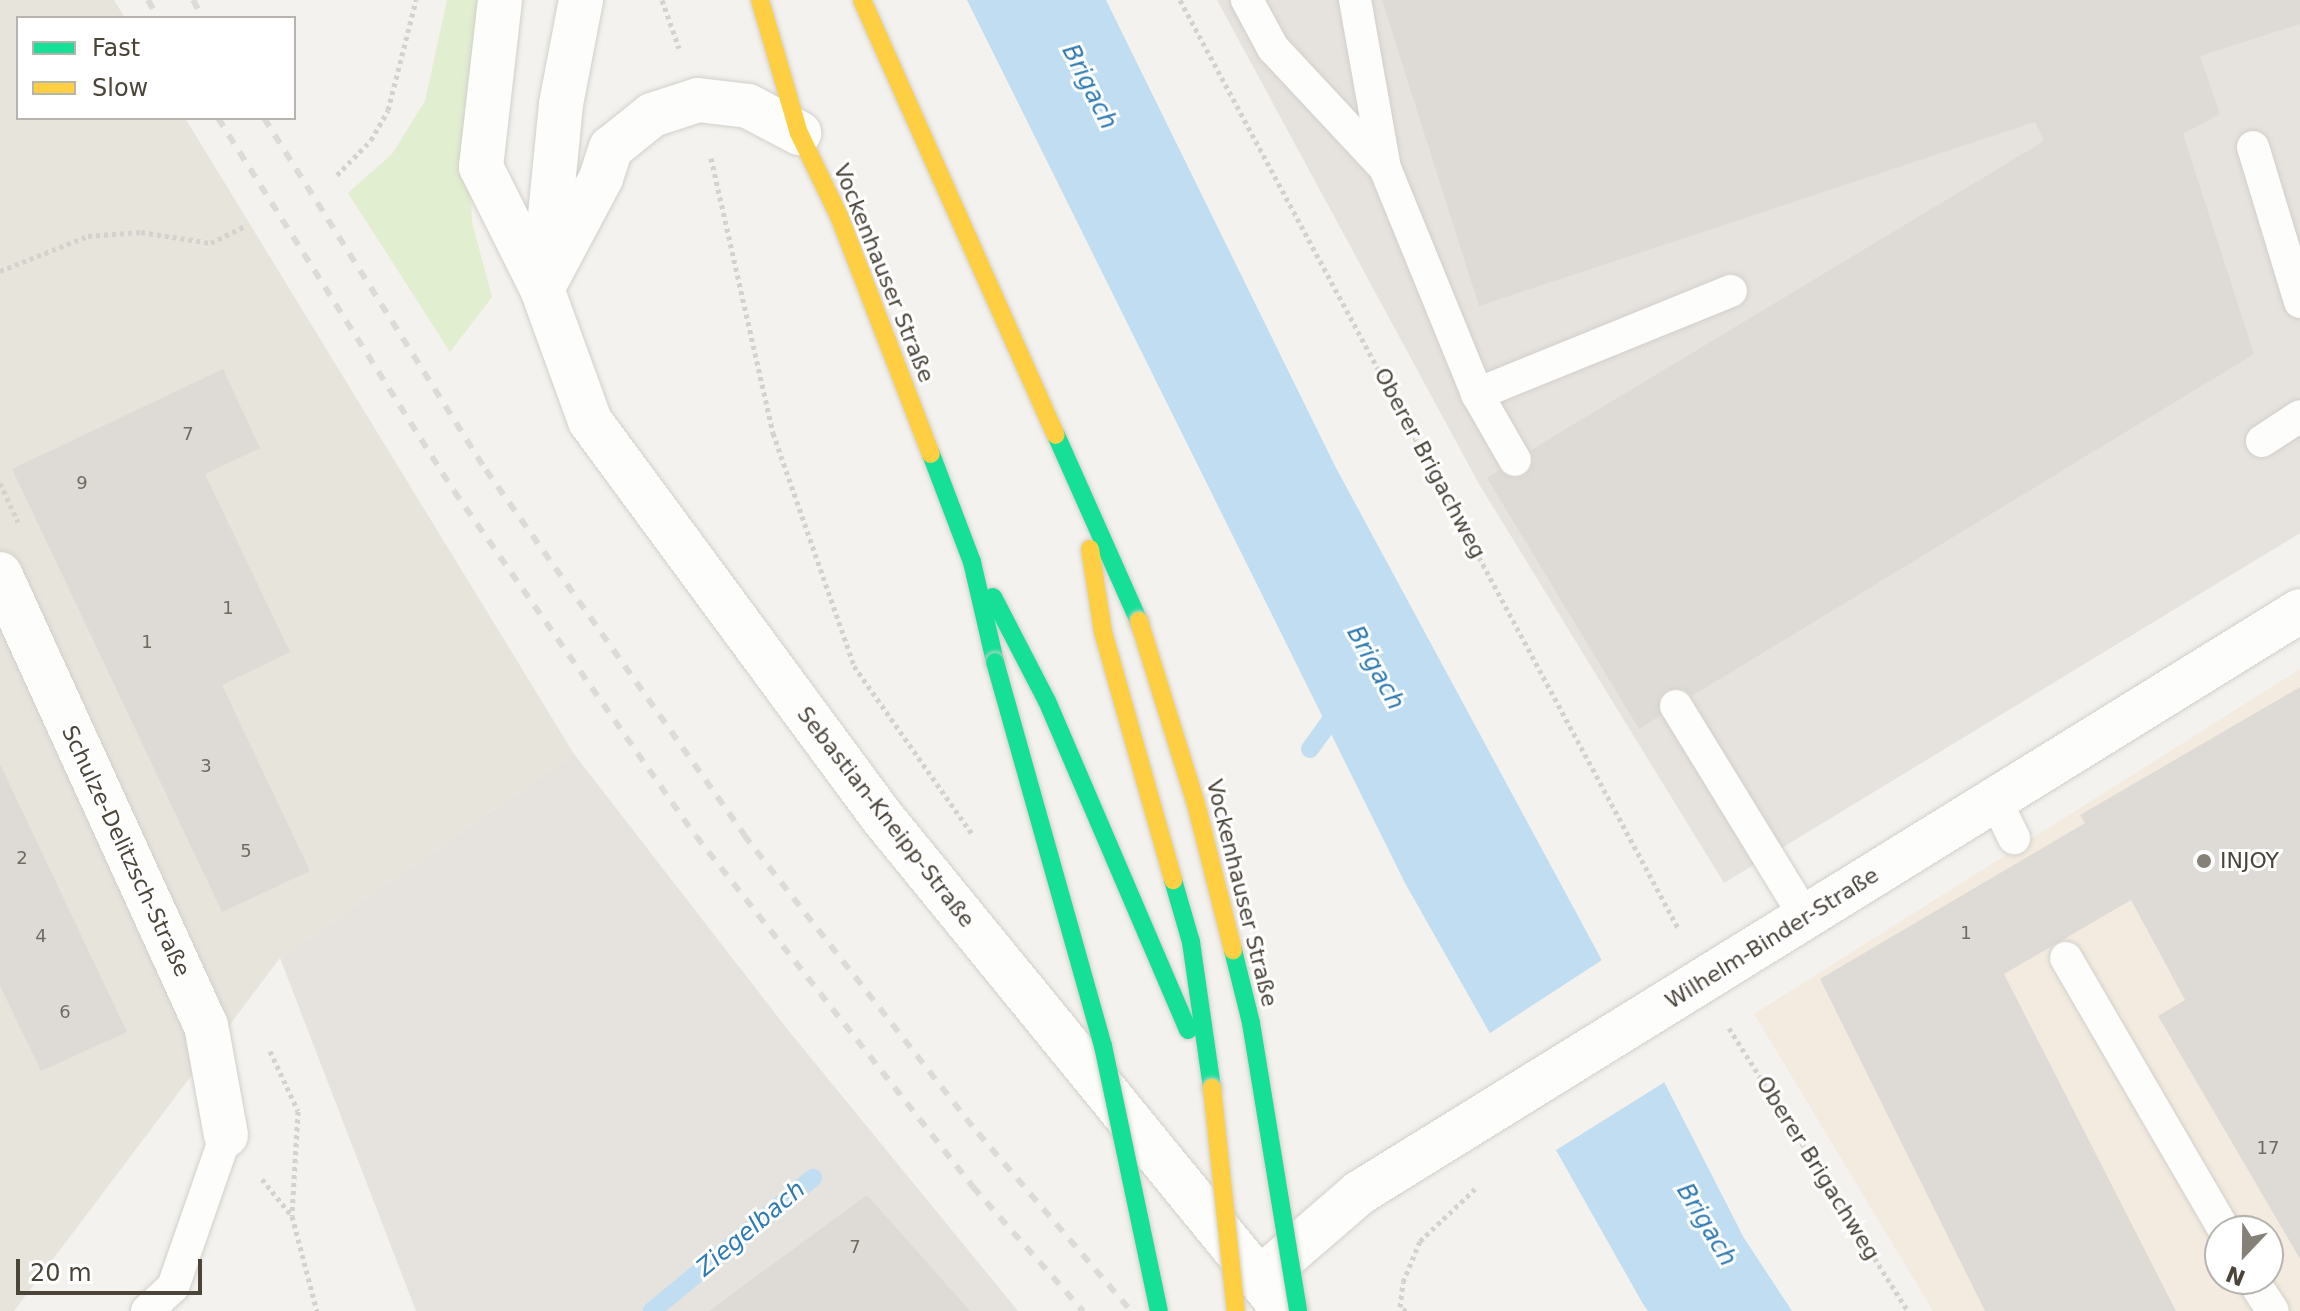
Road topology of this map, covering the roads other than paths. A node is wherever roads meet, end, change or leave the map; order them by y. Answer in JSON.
{"nodes":[{"id":1,"x":500,"y":0,"type":"edge"},
{"id":2,"x":581,"y":0,"type":"edge"},
{"id":3,"x":760,"y":0,"type":"edge"},
{"id":4,"x":862,"y":0,"type":"edge"},
{"id":5,"x":1247,"y":0,"type":"edge"},
{"id":6,"x":1355,"y":0,"type":"edge"},
{"id":7,"x":799,"y":133,"type":"junction"},
{"id":8,"x":2253,"y":147,"type":"dead end"},
{"id":9,"x":1385,"y":168,"type":"junction"},
{"id":10,"x":542,"y":289,"type":"junction"},
{"id":11,"x":1731,"y":291,"type":"dead end"},
{"id":12,"x":2300,"y":302,"type":"edge"},
{"id":13,"x":1477,"y":394,"type":"junction"},
{"id":14,"x":2300,"y":416,"type":"edge"},
{"id":15,"x":2262,"y":441,"type":"dead end"},
{"id":16,"x":1515,"y":460,"type":"dead end"},
{"id":17,"x":1084,"y":503,"type":"junction"},
{"id":18,"x":972,"y":562,"type":"junction"},
{"id":19,"x":0,"y":574,"type":"edge"},
{"id":20,"x":2300,"y":611,"type":"edge"},
{"id":21,"x":1676,"y":706,"type":"dead end"},
{"id":22,"x":1994,"y":797,"type":"junction"},
{"id":23,"x":2014,"y":838,"type":"dead end"},
{"id":24,"x":1806,"y":918,"type":"junction"},
{"id":25,"x":2066,"y":958,"type":"dead end"},
{"id":26,"x":1212,"y":1088,"type":"junction"},
{"id":27,"x":226,"y":1135,"type":"joint"},
{"id":28,"x":2216,"y":1215,"type":"edge"},
{"id":29,"x":1259,"y":1301,"type":"edge"},
{"id":30,"x":147,"y":1311,"type":"edge"},
{"id":31,"x":1159,"y":1311,"type":"edge"},
{"id":32,"x":1298,"y":1311,"type":"edge"}],
"edges":[{"from":1,"to":10,"type":"street","name":"Sebastian-Kneipp-Straße"},
{"from":2,"to":10,"type":"street","name":"Sebastian-Kneipp-Straße"},
{"from":3,"to":7,"type":"main road","name":"Vockenhauser Straße"},
{"from":4,"to":17,"type":"main road","name":"Vockenhauser Straße"},
{"from":5,"to":9,"type":"lane"},
{"from":6,"to":9,"type":"lane"},
{"from":7,"to":10,"type":"street"},
{"from":7,"to":18,"type":"main road","name":"Vockenhauser Straße"},
{"from":8,"to":12,"type":"lane"},
{"from":9,"to":13,"type":"lane"},
{"from":10,"to":29,"type":"street","name":"Sebastian-Kneipp-Straße"},
{"from":11,"to":13,"type":"lane"},
{"from":13,"to":16,"type":"lane"},
{"from":14,"to":15,"type":"lane"},
{"from":17,"to":26,"type":"main road","name":"Vockenhauser Straße"},
{"from":17,"to":32,"type":"main road","name":"Vockenhauser Straße","bridge":true},
{"from":18,"to":26,"type":"main road","name":"Vockenhauser Straße"},
{"from":18,"to":31,"type":"main road","name":"Vockenhauser Straße","bridge":true},
{"from":19,"to":27,"type":"street","name":"Schulze-Delitzsch-Straße"},
{"from":20,"to":22,"type":"street","name":"Wilhelm-Binder-Straße"},
{"from":21,"to":24,"type":"lane"},
{"from":22,"to":23,"type":"lane"},
{"from":22,"to":24,"type":"street","name":"Wilhelm-Binder-Straße"},
{"from":24,"to":29,"type":"street","name":"Wilhelm-Binder-Straße"},
{"from":25,"to":28,"type":"lane"},
{"from":26,"to":29,"type":"main road","name":"Vockenhauser Straße","bridge":true},
{"from":27,"to":30,"type":"lane"}]}
